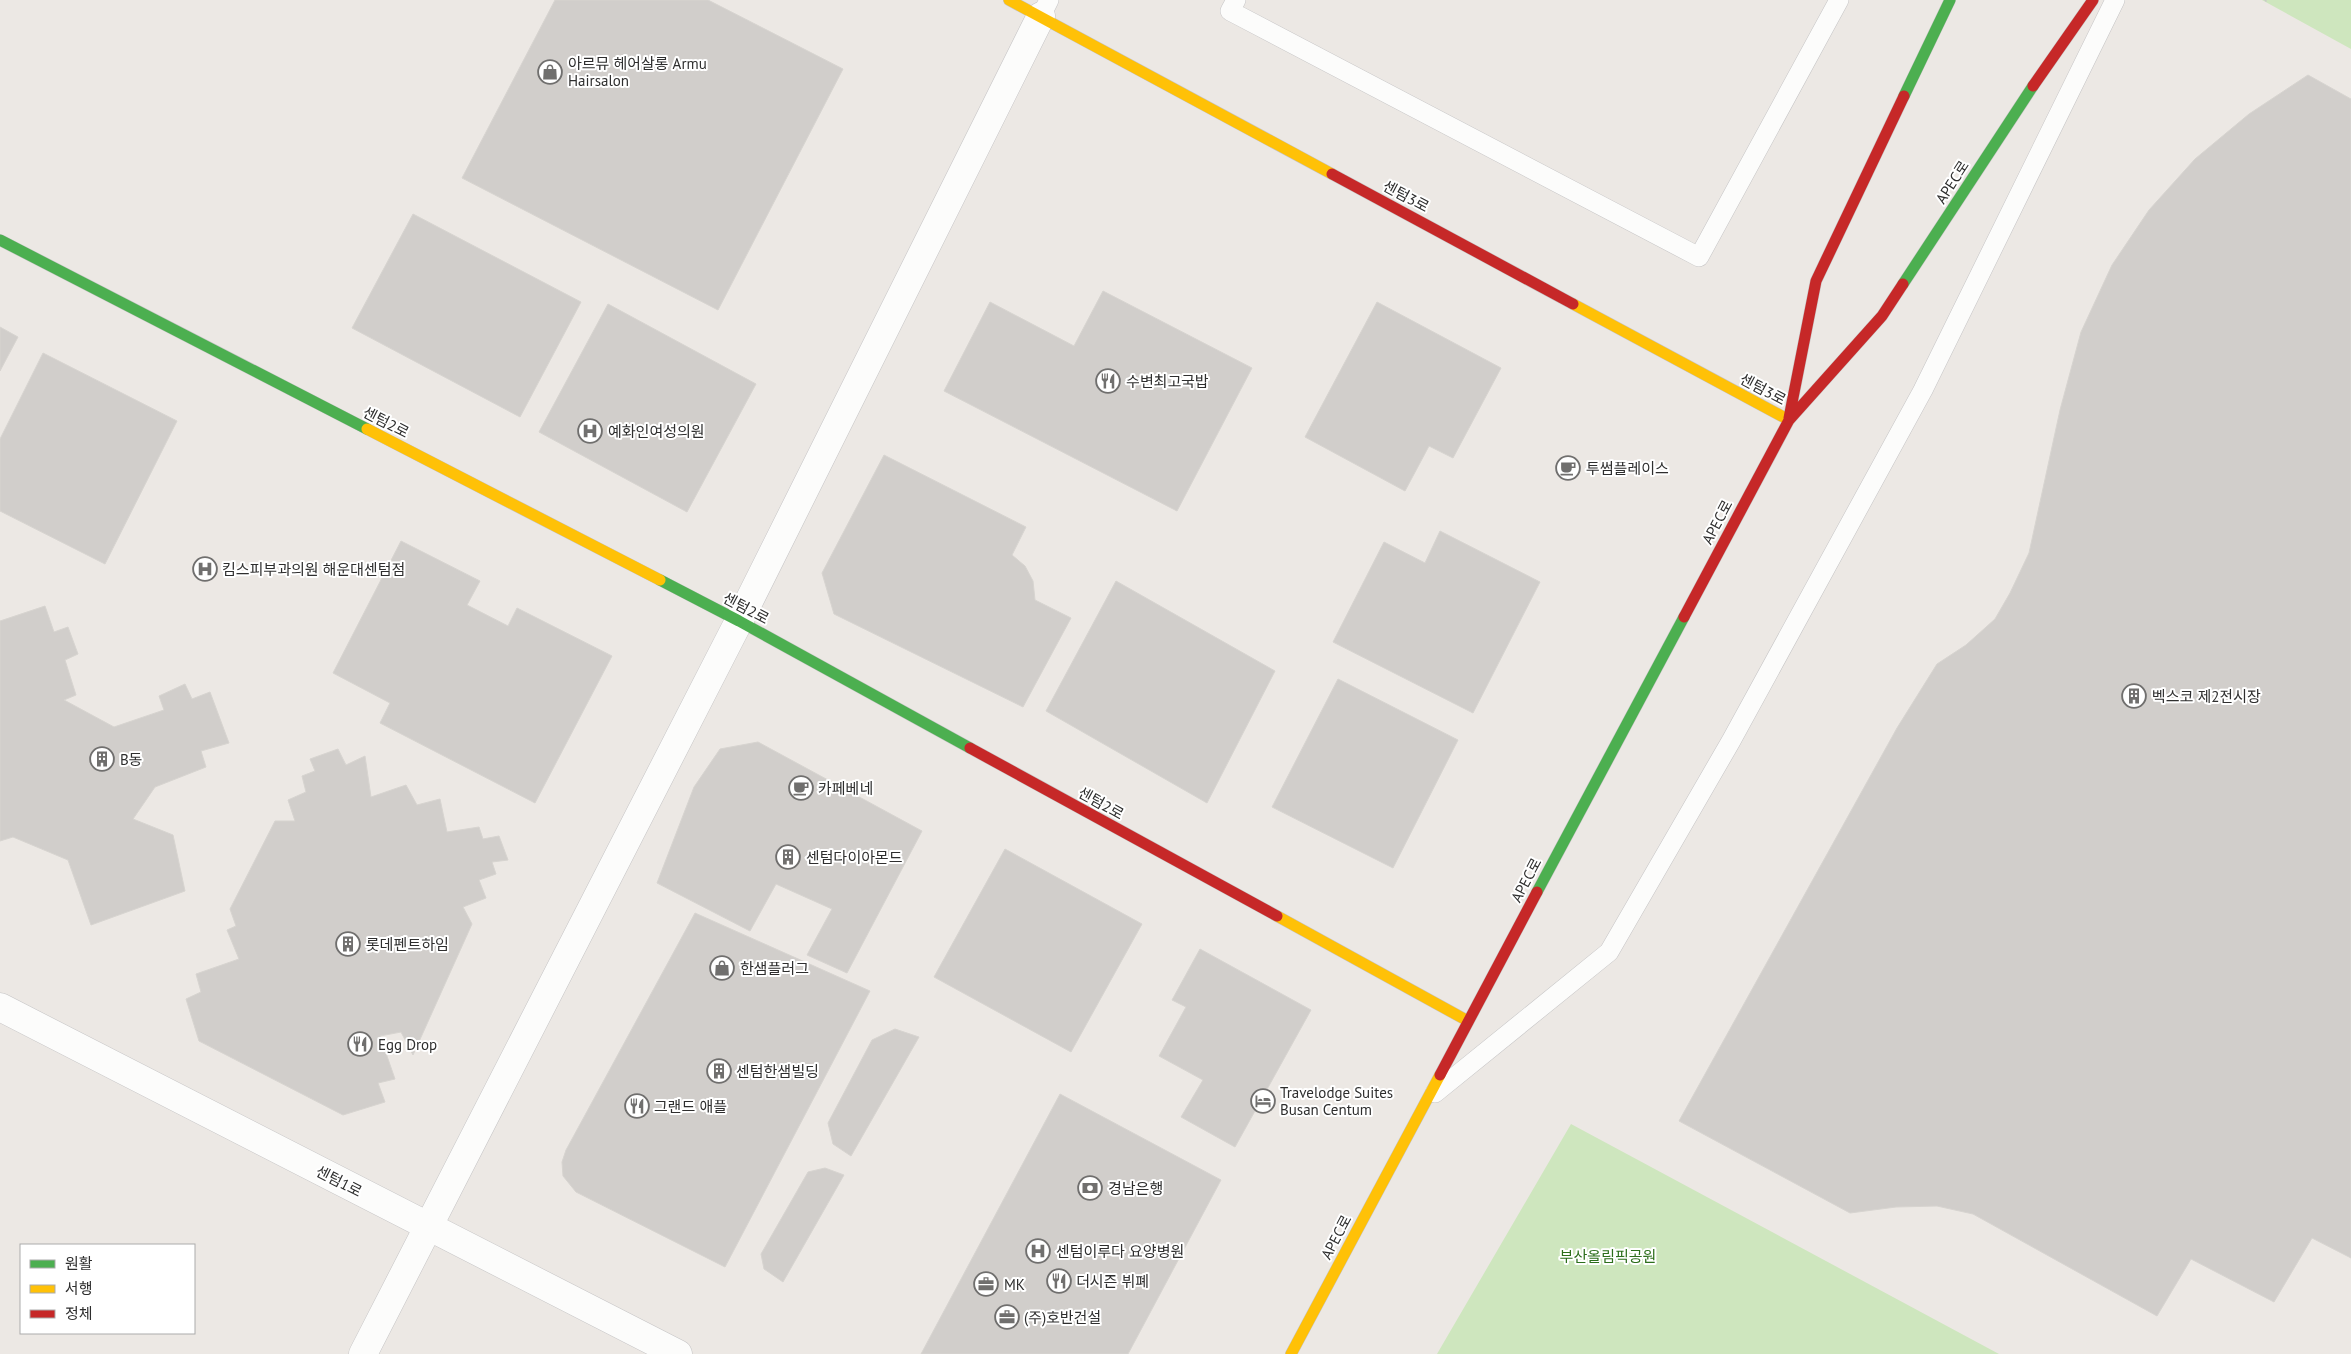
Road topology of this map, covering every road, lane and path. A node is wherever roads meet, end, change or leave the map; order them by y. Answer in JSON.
{"nodes":[{"id":1,"x":1009,"y":0,"type":"edge"},
{"id":2,"x":1236,"y":0,"type":"edge"},
{"id":3,"x":1839,"y":0,"type":"edge"},
{"id":4,"x":1950,"y":0,"type":"edge"},
{"id":5,"x":2080,"y":0,"type":"edge"},
{"id":6,"x":2093,"y":0,"type":"edge"},
{"id":7,"x":2116,"y":0,"type":"edge"},
{"id":8,"x":1045,"y":8,"type":"edge"},
{"id":9,"x":2057,"y":49,"type":"junction"},
{"id":10,"x":0,"y":240,"type":"edge"},
{"id":11,"x":1788,"y":420,"type":"junction"},
{"id":12,"x":739,"y":622,"type":"junction"},
{"id":13,"x":0,"y":1007,"type":"edge"},
{"id":14,"x":1468,"y":1021,"type":"junction"},
{"id":15,"x":1426,"y":1100,"type":"junction"},
{"id":16,"x":428,"y":1227,"type":"junction"},
{"id":17,"x":363,"y":1354,"type":"edge"},
{"id":18,"x":678,"y":1354,"type":"edge"},
{"id":19,"x":1291,"y":1354,"type":"edge"}],
"edges":[{"from":1,"to":8,"type":"main road","name":"센텀3로"},
{"from":2,"to":3,"type":"lane"},
{"from":4,"to":11,"type":"main road","name":"APEC로"},
{"from":5,"to":9,"type":"main road"},
{"from":6,"to":9,"type":"main road","name":"APEC로"},
{"from":7,"to":15,"type":"lane"},
{"from":8,"to":11,"type":"main road","name":"센텀3로"},
{"from":8,"to":12,"type":"street"},
{"from":9,"to":11,"type":"main road","name":"APEC로"},
{"from":10,"to":12,"type":"main road","name":"센텀2로"},
{"from":11,"to":14,"type":"main road","name":"APEC로"},
{"from":12,"to":14,"type":"main road","name":"센텀2로"},
{"from":12,"to":16,"type":"street"},
{"from":13,"to":16,"type":"street","name":"센텀1로"},
{"from":14,"to":15,"type":"main road","name":"APEC로"},
{"from":15,"to":19,"type":"main road","name":"APEC로"},
{"from":16,"to":17,"type":"street"},
{"from":16,"to":18,"type":"street","name":"센텀1로"}]}
